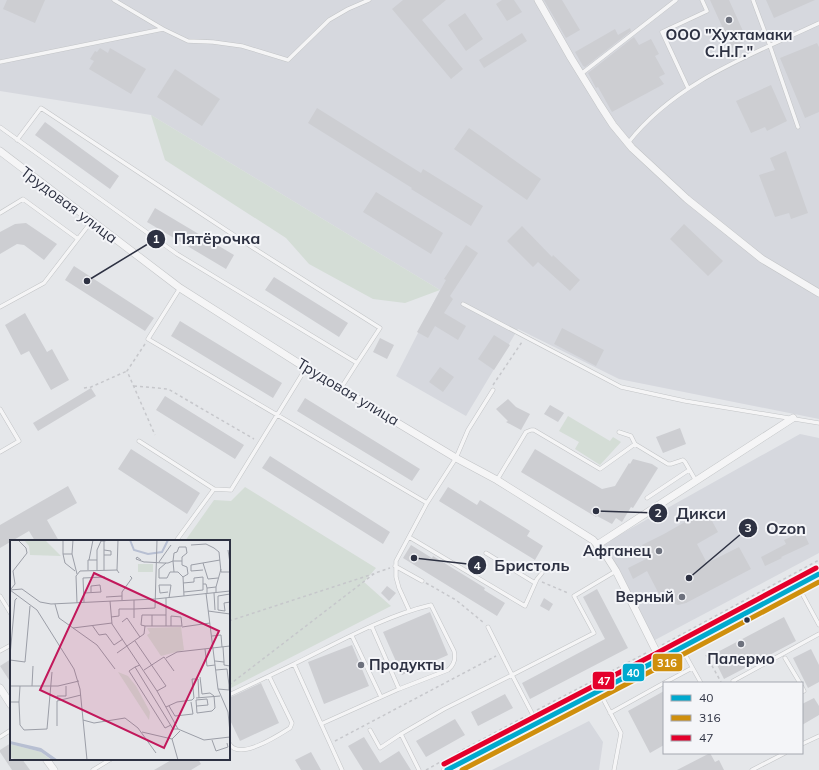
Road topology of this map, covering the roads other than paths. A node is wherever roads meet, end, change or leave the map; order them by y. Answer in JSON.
{"nodes":[{"id":1,"x":114,"y":0,"type":"edge"},
{"id":2,"x":370,"y":0,"type":"edge"},
{"id":3,"x":538,"y":0,"type":"edge"},
{"id":4,"x":676,"y":0,"type":"edge"},
{"id":5,"x":702,"y":0,"type":"edge"},
{"id":6,"x":753,"y":0,"type":"edge"},
{"id":7,"x":819,"y":23,"type":"edge"},
{"id":8,"x":163,"y":29,"type":"junction"},
{"id":9,"x":770,"y":46,"type":"junction"},
{"id":10,"x":0,"y":62,"type":"edge"},
{"id":11,"x":581,"y":74,"type":"junction"},
{"id":12,"x":688,"y":88,"type":"junction"},
{"id":13,"x":0,"y":127,"type":"edge"},
{"id":14,"x":798,"y":127,"type":"dead end"},
{"id":15,"x":17,"y":140,"type":"junction"},
{"id":16,"x":628,"y":143,"type":"junction"},
{"id":17,"x":0,"y":152,"type":"edge"},
{"id":18,"x":0,"y":213,"type":"edge"},
{"id":19,"x":91,"y":222,"type":"junction"},
{"id":20,"x":78,"y":239,"type":"junction"},
{"id":21,"x":180,"y":288,"type":"junction"},
{"id":22,"x":819,"y":293,"type":"edge"},
{"id":23,"x":463,"y":304,"type":"dead end"},
{"id":24,"x":0,"y":308,"type":"edge"},
{"id":25,"x":357,"y":363,"type":"junction"},
{"id":26,"x":306,"y":368,"type":"junction"},
{"id":27,"x":341,"y":388,"type":"junction"},
{"id":28,"x":493,"y":390,"type":"dead end"},
{"id":29,"x":0,"y":409,"type":"edge"},
{"id":30,"x":277,"y":415,"type":"junction"},
{"id":31,"x":794,"y":418,"type":"junction"},
{"id":32,"x":819,"y":423,"type":"edge"},
{"id":33,"x":619,"y":432,"type":"dead end"},
{"id":34,"x":139,"y":442,"type":"dead end"},
{"id":35,"x":635,"y":444,"type":"junction"},
{"id":36,"x":0,"y":452,"type":"edge"},
{"id":37,"x":456,"y":458,"type":"junction"},
{"id":38,"x":690,"y":470,"type":"junction"},
{"id":39,"x":497,"y":480,"type":"junction"},
{"id":40,"x":696,"y":481,"type":"junction"},
{"id":41,"x":214,"y":489,"type":"junction"},
{"id":42,"x":646,"y":498,"type":"dead end"},
{"id":43,"x":427,"y":503,"type":"junction"},
{"id":44,"x":409,"y":537,"type":"junction"},
{"id":45,"x":177,"y":540,"type":"edge"},
{"id":46,"x":597,"y":545,"type":"junction"},
{"id":47,"x":486,"y":553,"type":"dead end"},
{"id":48,"x":395,"y":566,"type":"junction"},
{"id":49,"x":616,"y":571,"type":"junction"},
{"id":50,"x":542,"y":574,"type":"dead end"},
{"id":51,"x":819,"y":574,"type":"edge"},
{"id":52,"x":422,"y":581,"type":"road end"},
{"id":53,"x":536,"y":581,"type":"junction"},
{"id":54,"x":798,"y":585,"type":"junction"},
{"id":55,"x":0,"y":596,"type":"edge"},
{"id":56,"x":409,"y":610,"type":"junction"},
{"id":57,"x":10,"y":612,"type":"edge"},
{"id":58,"x":819,"y":625,"type":"edge"},
{"id":59,"x":372,"y":627,"type":"junction"},
{"id":60,"x":488,"y":627,"type":"road end"},
{"id":61,"x":819,"y":634,"type":"edge"},
{"id":62,"x":352,"y":636,"type":"junction"},
{"id":63,"x":10,"y":646,"type":"edge"},
{"id":64,"x":681,"y":648,"type":"junction"},
{"id":65,"x":0,"y":651,"type":"edge"},
{"id":66,"x":785,"y":658,"type":"dead end"},
{"id":67,"x":660,"y":659,"type":"junction"},
{"id":68,"x":294,"y":664,"type":"junction"},
{"id":69,"x":692,"y":668,"type":"junction"},
{"id":70,"x":512,"y":675,"type":"junction"},
{"id":71,"x":269,"y":676,"type":"junction"},
{"id":72,"x":666,"y":682,"type":"edge"},
{"id":73,"x":700,"y":682,"type":"edge"},
{"id":74,"x":734,"y":682,"type":"edge"},
{"id":75,"x":799,"y":682,"type":"edge"},
{"id":76,"x":663,"y":684,"type":"edge"},
{"id":77,"x":0,"y":688,"type":"edge"},
{"id":78,"x":399,"y":689,"type":"junction"},
{"id":79,"x":598,"y":690,"type":"junction"},
{"id":80,"x":230,"y":695,"type":"edge"},
{"id":81,"x":381,"y":697,"type":"junction"},
{"id":82,"x":10,"y":703,"type":"edge"},
{"id":83,"x":610,"y":713,"type":"junction"},
{"id":84,"x":537,"y":722,"type":"junction"},
{"id":85,"x":321,"y":724,"type":"junction"},
{"id":86,"x":370,"y":730,"type":"dead end"},
{"id":87,"x":10,"y":731,"type":"edge"},
{"id":88,"x":401,"y":734,"type":"junction"},
{"id":89,"x":819,"y":736,"type":"edge"},
{"id":90,"x":0,"y":737,"type":"edge"},
{"id":91,"x":803,"y":744,"type":"edge"},
{"id":92,"x":230,"y":746,"type":"edge"},
{"id":93,"x":783,"y":754,"type":"edge"},
{"id":94,"x":47,"y":760,"type":"edge"},
{"id":95,"x":109,"y":760,"type":"edge"},
{"id":96,"x":54,"y":770,"type":"edge"},
{"id":97,"x":93,"y":770,"type":"edge"},
{"id":98,"x":342,"y":770,"type":"edge"},
{"id":99,"x":418,"y":770,"type":"edge"},
{"id":100,"x":447,"y":770,"type":"edge"},
{"id":101,"x":614,"y":770,"type":"edge"},
{"id":102,"x":752,"y":770,"type":"edge"}],
"edges":[{"from":1,"to":8,"type":"lane"},
{"from":2,"to":8,"type":"lane"},
{"from":3,"to":11,"type":"street"},
{"from":4,"to":11,"type":"lane"},
{"from":5,"to":12,"type":"lane"},
{"from":6,"to":9,"type":"lane"},
{"from":7,"to":9,"type":"lane"},
{"from":8,"to":10,"type":"lane"},
{"from":9,"to":12,"type":"lane"},
{"from":9,"to":14,"type":"lane"},
{"from":11,"to":16,"type":"street"},
{"from":12,"to":16,"type":"lane"},
{"from":13,"to":15,"type":"lane"},
{"from":15,"to":25,"type":"lane"},
{"from":15,"to":25,"type":"lane"},
{"from":16,"to":22,"type":"street"},
{"from":17,"to":19,"type":"street","name":"Трудовая улица"},
{"from":18,"to":20,"type":"lane"},
{"from":19,"to":20,"type":"lane"},
{"from":19,"to":21,"type":"street","name":"Трудовая улица"},
{"from":20,"to":24,"type":"lane"},
{"from":21,"to":26,"type":"street","name":"Трудовая улица"},
{"from":21,"to":30,"type":"lane"},
{"from":23,"to":31,"type":"lane"},
{"from":25,"to":27,"type":"lane"},
{"from":26,"to":27,"type":"street","name":"Трудовая улица"},
{"from":26,"to":30,"type":"lane"},
{"from":27,"to":37,"type":"street","name":"Трудовая улица"},
{"from":28,"to":37,"type":"lane"},
{"from":29,"to":36,"type":"lane"},
{"from":30,"to":41,"type":"lane"},
{"from":30,"to":43,"type":"lane"},
{"from":31,"to":32,"type":"lane"},
{"from":31,"to":40,"type":"street"},
{"from":33,"to":35,"type":"lane"},
{"from":34,"to":41,"type":"lane"},
{"from":35,"to":38,"type":"lane"},
{"from":35,"to":39,"type":"lane"},
{"from":37,"to":39,"type":"street","name":"Трудовая улица"},
{"from":37,"to":43,"type":"lane"},
{"from":38,"to":40,"type":"lane"},
{"from":38,"to":42,"type":"lane"},
{"from":39,"to":46,"type":"street","name":"Трудовая улица"},
{"from":40,"to":46,"type":"street"},
{"from":41,"to":45,"type":"lane"},
{"from":43,"to":44,"type":"lane"},
{"from":44,"to":48,"type":"lane"},
{"from":44,"to":53,"type":"lane"},
{"from":46,"to":49,"type":"street","name":"Трудовая улица"},
{"from":47,"to":53,"type":"lane"},
{"from":48,"to":52,"type":"lane"},
{"from":48,"to":56,"type":"lane"},
{"from":49,"to":67,"type":"street","name":"Трудовая улица"},
{"from":49,"to":70,"type":"lane"},
{"from":50,"to":53,"type":"lane"},
{"from":51,"to":54,"type":"main road"},
{"from":54,"to":58,"type":"lane"},
{"from":54,"to":64,"type":"main road"},
{"from":55,"to":57,"type":"lane"},
{"from":56,"to":59,"type":"lane"},
{"from":56,"to":78,"type":"lane"},
{"from":59,"to":62,"type":"lane"},
{"from":59,"to":78,"type":"lane"},
{"from":60,"to":70,"type":"lane"},
{"from":61,"to":74,"type":"lane"},
{"from":62,"to":68,"type":"lane"},
{"from":62,"to":81,"type":"lane"},
{"from":63,"to":65,"type":"lane"},
{"from":64,"to":67,"type":"main road"},
{"from":64,"to":69,"type":"lane"},
{"from":66,"to":75,"type":"lane"},
{"from":67,"to":79,"type":"main road"},
{"from":68,"to":71,"type":"lane"},
{"from":68,"to":85,"type":"lane"},
{"from":69,"to":72,"type":"lane"},
{"from":69,"to":73,"type":"lane"},
{"from":70,"to":84,"type":"lane"},
{"from":70,"to":88,"type":"lane"},
{"from":71,"to":80,"type":"lane"},
{"from":71,"to":92,"type":"lane"},
{"from":76,"to":83,"type":"lane"},
{"from":77,"to":82,"type":"street"},
{"from":78,"to":81,"type":"lane"},
{"from":79,"to":83,"type":"lane"},
{"from":79,"to":84,"type":"main road"},
{"from":81,"to":85,"type":"lane"},
{"from":83,"to":101,"type":"lane"},
{"from":84,"to":100,"type":"main road"},
{"from":85,"to":98,"type":"lane"},
{"from":86,"to":88,"type":"lane"},
{"from":87,"to":90,"type":"lane"},
{"from":88,"to":99,"type":"lane"},
{"from":89,"to":91,"type":"lane"},
{"from":93,"to":102,"type":"lane"},
{"from":94,"to":96,"type":"street"},
{"from":95,"to":97,"type":"lane"}]}
